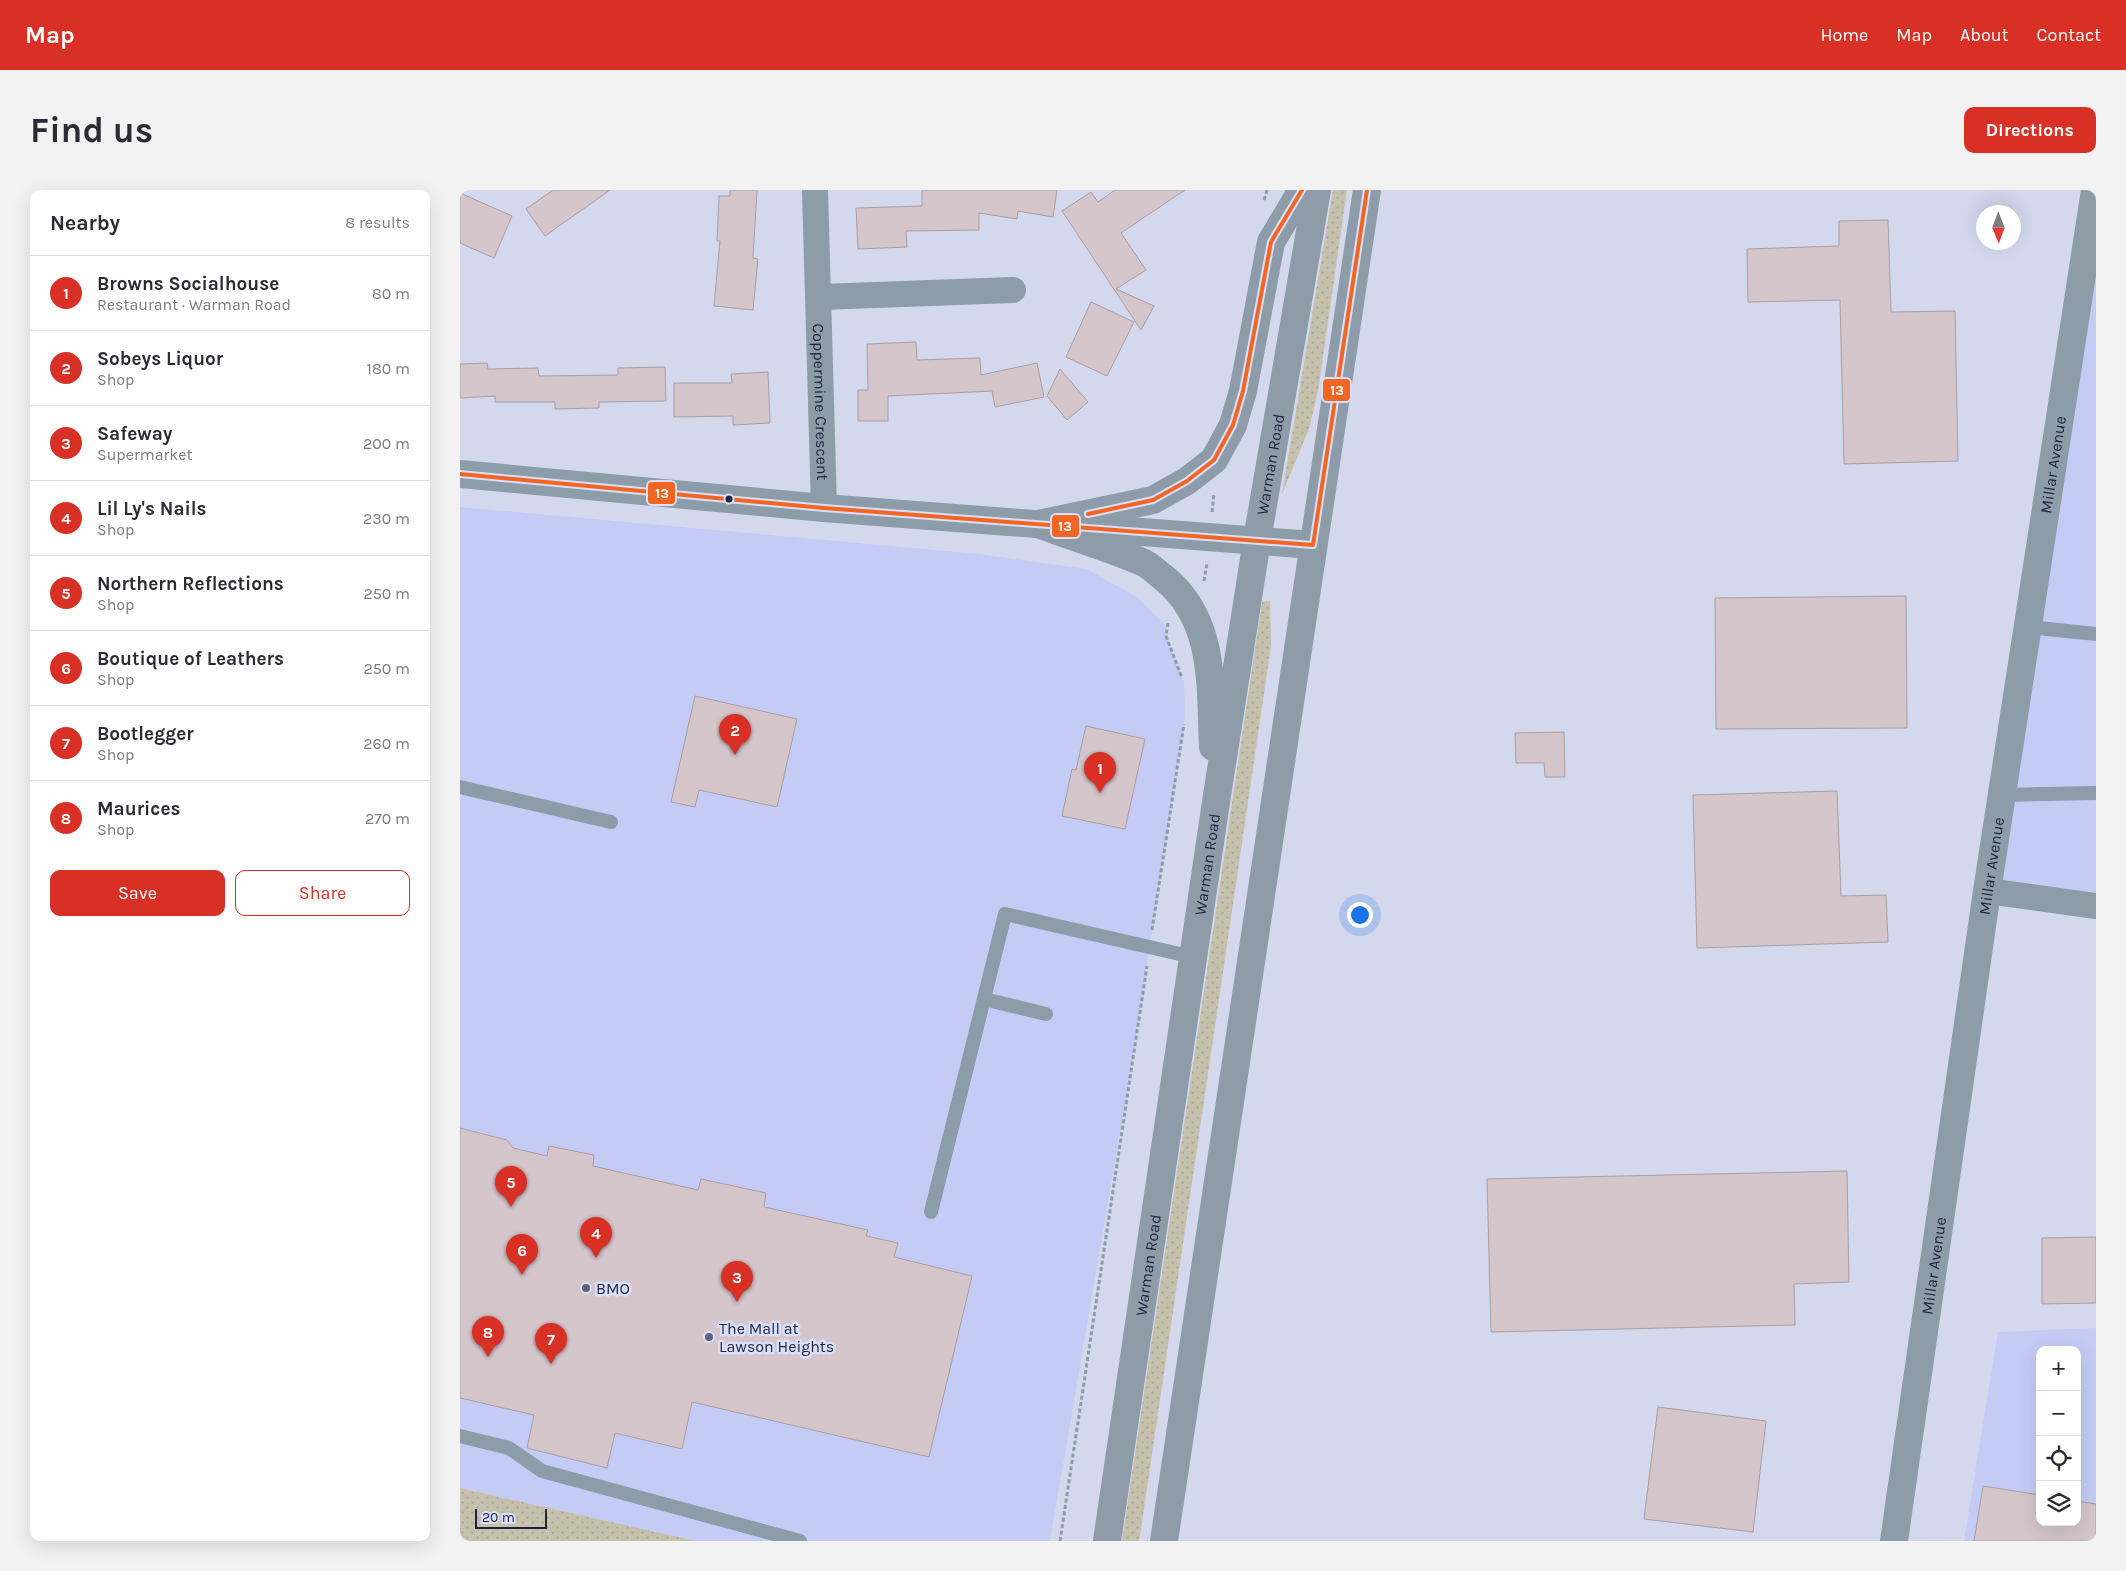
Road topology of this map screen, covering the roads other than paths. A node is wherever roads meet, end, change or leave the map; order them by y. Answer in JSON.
{"nodes":[{"id":1,"x":816,"y":190,"type":"edge"},
{"id":2,"x":1302,"y":190,"type":"edge"},
{"id":3,"x":1317,"y":190,"type":"edge"},
{"id":4,"x":1367,"y":190,"type":"edge"},
{"id":5,"x":2095,"y":190,"type":"edge"},
{"id":6,"x":1013,"y":290,"type":"dead end"},
{"id":7,"x":820,"y":297,"type":"junction"},
{"id":8,"x":460,"y":474,"type":"edge"},
{"id":9,"x":824,"y":508,"type":"junction"},
{"id":10,"x":1038,"y":524,"type":"junction"},
{"id":11,"x":1257,"y":540,"type":"junction"},
{"id":12,"x":1313,"y":545,"type":"junction"},
{"id":13,"x":2028,"y":627,"type":"junction"},
{"id":14,"x":2096,"y":634,"type":"edge"},
{"id":15,"x":460,"y":787,"type":"edge"},
{"id":16,"x":2096,"y":794,"type":"edge"},
{"id":17,"x":2002,"y":795,"type":"junction"},
{"id":18,"x":1216,"y":802,"type":"junction"},
{"id":19,"x":611,"y":822,"type":"dead end"},
{"id":20,"x":1987,"y":890,"type":"junction"},
{"id":21,"x":2096,"y":906,"type":"edge"},
{"id":22,"x":1193,"y":957,"type":"junction"},
{"id":23,"x":984,"y":999,"type":"junction"},
{"id":24,"x":1046,"y":1014,"type":"dead end"},
{"id":25,"x":931,"y":1212,"type":"dead end"},
{"id":26,"x":460,"y":1436,"type":"edge"},
{"id":27,"x":800,"y":1541,"type":"edge"},
{"id":28,"x":1107,"y":1541,"type":"edge"},
{"id":29,"x":1164,"y":1541,"type":"edge"},
{"id":30,"x":1894,"y":1541,"type":"edge"}],
"edges":[{"from":1,"to":7,"type":"street","name":"Coppermine Crescent"},
{"from":2,"to":10,"type":"main road"},
{"from":3,"to":11,"type":"main road","name":"Warman Road"},
{"from":4,"to":12,"type":"main road"},
{"from":5,"to":13,"type":"street","name":"Millar Avenue"},
{"from":6,"to":7,"type":"street"},
{"from":7,"to":9,"type":"street","name":"Coppermine Crescent"},
{"from":8,"to":9,"type":"street"},
{"from":9,"to":10,"type":"street"},
{"from":10,"to":11,"type":"street"},
{"from":10,"to":18,"type":"main road"},
{"from":11,"to":12,"type":"street"},
{"from":11,"to":18,"type":"main road","name":"Warman Road"},
{"from":12,"to":29,"type":"main road"},
{"from":13,"to":14,"type":"lane"},
{"from":13,"to":17,"type":"street","name":"Millar Avenue"},
{"from":15,"to":19,"type":"lane"},
{"from":16,"to":17,"type":"lane"},
{"from":17,"to":20,"type":"street","name":"Millar Avenue"},
{"from":18,"to":22,"type":"main road","name":"Warman Road"},
{"from":20,"to":21,"type":"street"},
{"from":20,"to":30,"type":"street","name":"Millar Avenue"},
{"from":22,"to":23,"type":"lane"},
{"from":22,"to":28,"type":"main road","name":"Warman Road"},
{"from":23,"to":24,"type":"lane"},
{"from":23,"to":25,"type":"lane"},
{"from":26,"to":27,"type":"lane"}]}
